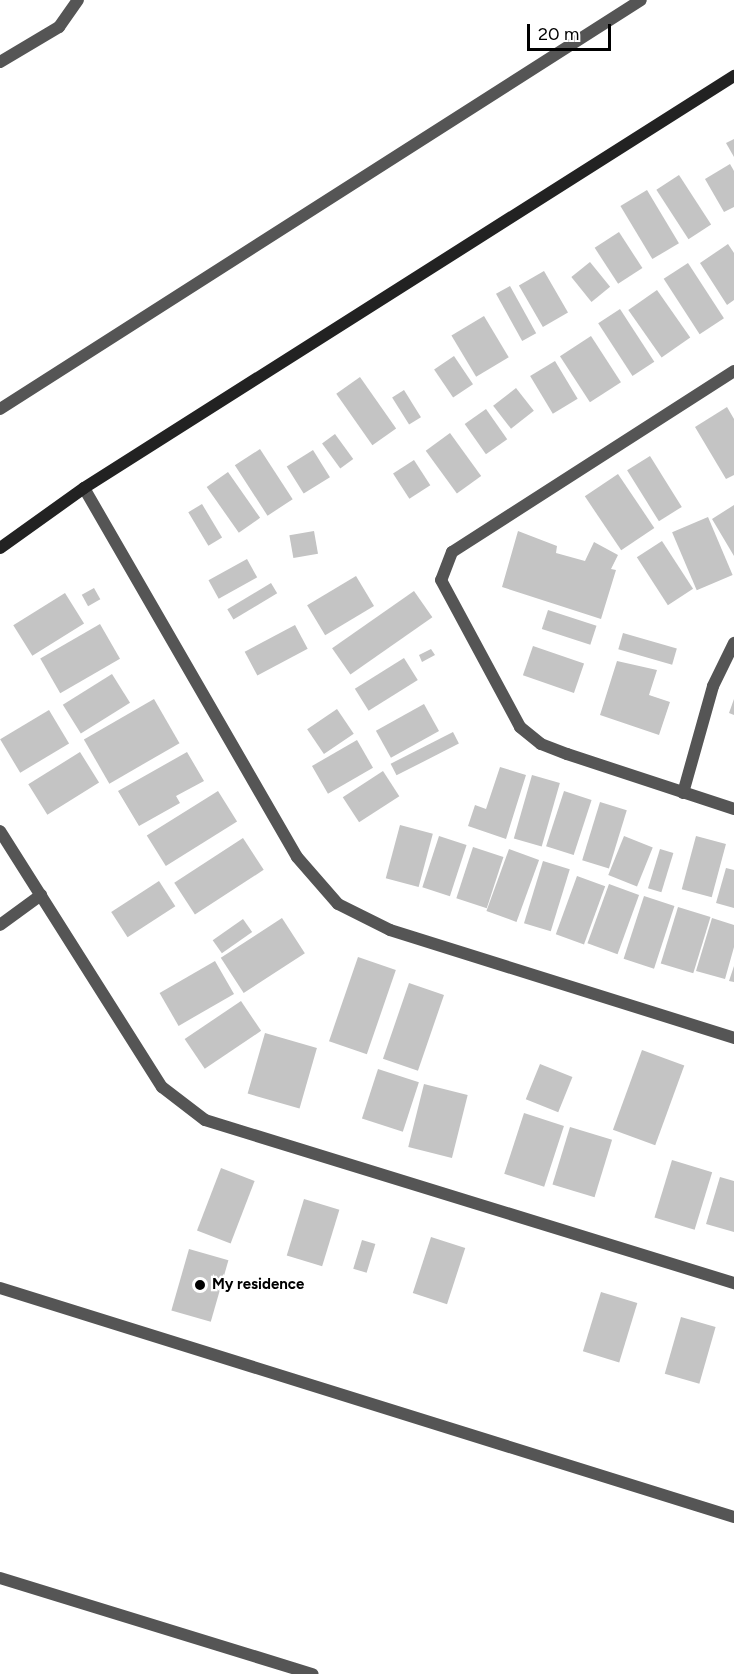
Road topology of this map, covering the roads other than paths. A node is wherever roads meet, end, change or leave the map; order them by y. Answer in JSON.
{"nodes":[{"id":1,"x":78,"y":0,"type":"edge"},
{"id":2,"x":641,"y":0,"type":"edge"},
{"id":3,"x":0,"y":62,"type":"edge"},
{"id":4,"x":734,"y":76,"type":"edge"},
{"id":5,"x":734,"y":371,"type":"edge"},
{"id":6,"x":0,"y":409,"type":"edge"},
{"id":7,"x":84,"y":488,"type":"junction"},
{"id":8,"x":0,"y":548,"type":"edge"},
{"id":9,"x":734,"y":643,"type":"edge"},
{"id":10,"x":683,"y":793,"type":"junction"},
{"id":11,"x":734,"y":809,"type":"edge"},
{"id":12,"x":0,"y":831,"type":"edge"},
{"id":13,"x":41,"y":895,"type":"junction"},
{"id":14,"x":0,"y":925,"type":"edge"},
{"id":15,"x":734,"y":1038,"type":"edge"},
{"id":16,"x":734,"y":1283,"type":"edge"},
{"id":17,"x":0,"y":1288,"type":"edge"},
{"id":18,"x":734,"y":1517,"type":"edge"},
{"id":19,"x":0,"y":1578,"type":"edge"},
{"id":20,"x":313,"y":1674,"type":"edge"}],
"edges":[{"from":1,"to":3,"type":"street"},
{"from":2,"to":6,"type":"street"},
{"from":4,"to":7,"type":"street"},
{"from":5,"to":10,"type":"street"},
{"from":7,"to":8,"type":"street"},
{"from":7,"to":15,"type":"street"},
{"from":9,"to":10,"type":"street"},
{"from":10,"to":11,"type":"street"},
{"from":12,"to":13,"type":"street"},
{"from":13,"to":14,"type":"street"},
{"from":13,"to":16,"type":"street"},
{"from":17,"to":18,"type":"street"},
{"from":19,"to":20,"type":"street"}]}
